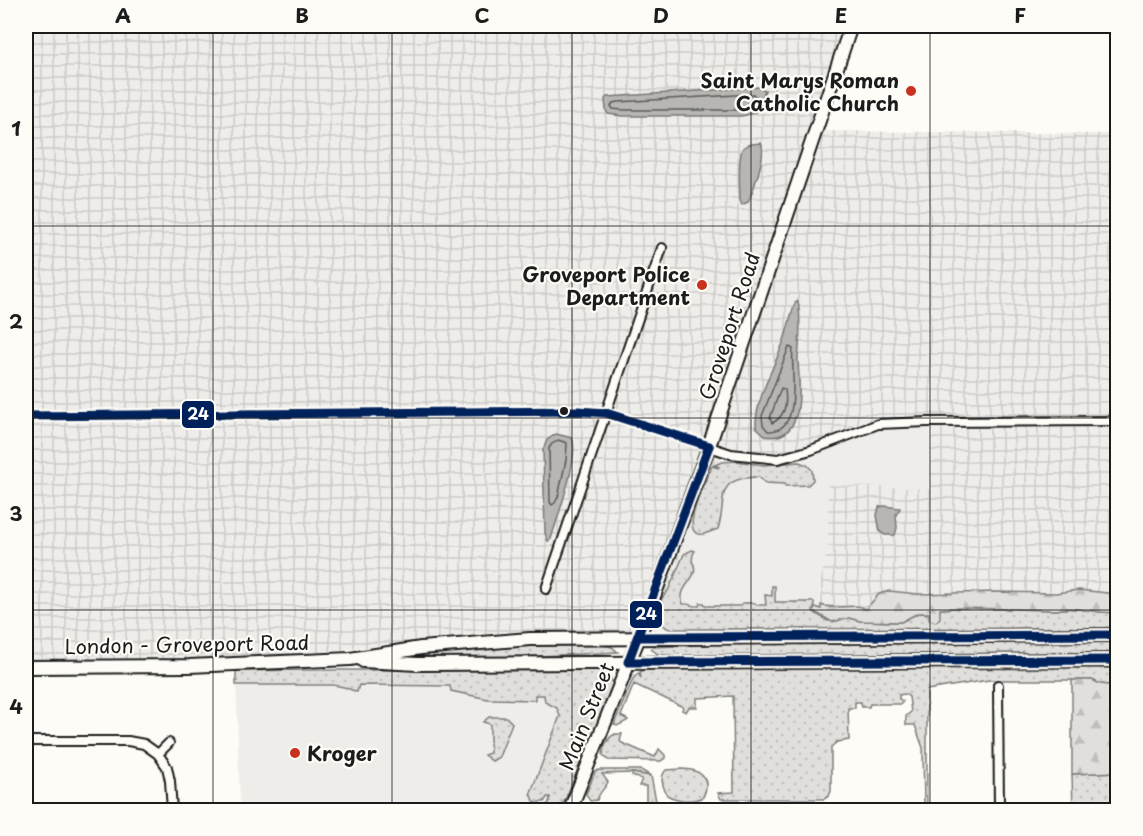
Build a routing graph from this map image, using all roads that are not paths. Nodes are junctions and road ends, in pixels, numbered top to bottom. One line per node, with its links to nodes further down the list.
1 (851, 26): 6 (main road, Groveport Road)
2 (662, 248): 3 (street)
3 (606, 413): 4 (street); 6 (street); 7 (street)
4 (26, 416)
5 (1118, 422): 6 (street)
6 (709, 446): 9 (main road, Groveport Road)
7 (546, 589)
8 (1118, 635): 9 (main road)
9 (639, 637): 10 (main road); 12 (main road, Main Street)
10 (350, 659): 12 (main road); 13 (main road, London - Groveport Road)
11 (1118, 660): 12 (main road)
12 (628, 662): 19 (main road, Main Street)
13 (26, 666)
14 (998, 685): 20 (street)
15 (26, 741): 17 (street)
16 (169, 743): 17 (street)
17 (158, 754): 18 (street)
18 (171, 810)
19 (570, 810)
20 (999, 810)

